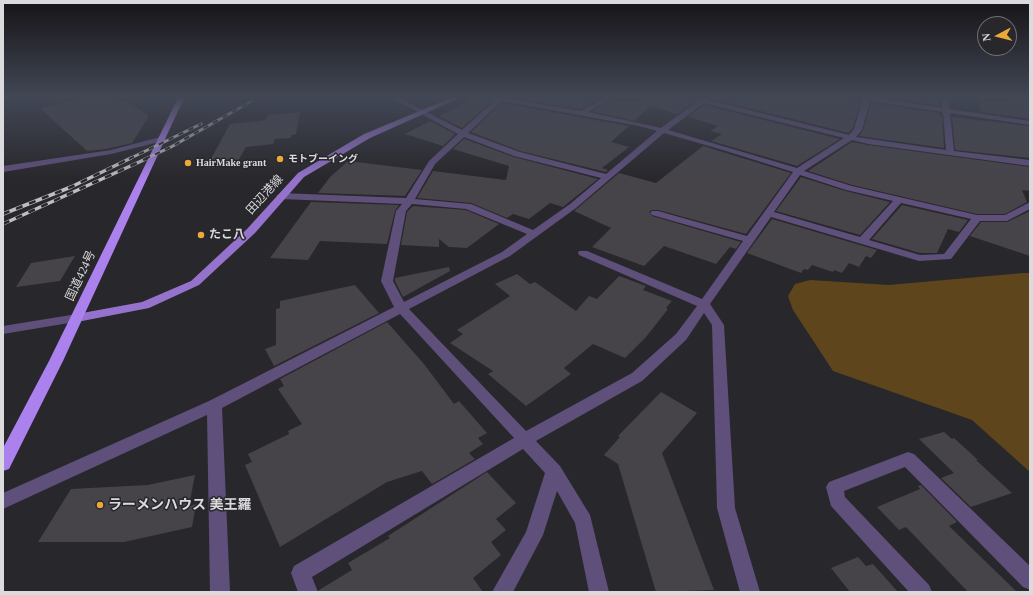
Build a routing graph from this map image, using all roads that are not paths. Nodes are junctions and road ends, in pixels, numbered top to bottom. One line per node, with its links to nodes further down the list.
1 (167, 126): 13 (highway, 国道424号)
2 (391, 126): 19 (main road, 田辺港線)
3 (449, 126): 11 (street)
4 (472, 126): 11 (street)
5 (643, 126): 10 (street)
6 (668, 126): 10 (street)
7 (798, 126): 12 (street)
8 (859, 126): 12 (street)
9 (949, 126): 14 (street)
10 (663, 130): 17 (street); 18 (street)
11 (464, 134): 18 (street); 20 (street)
12 (850, 138): 14 (street); 17 (street)
13 (160, 139): 16 (street); 32 (highway, 国道424号)
14 (950, 153): 15 (street)
15 (1030, 163)
16 (3, 169)
17 (798, 171): 21 (street); 24 (street)
18 (608, 177): 26 (street)
19 (281, 196): 20 (street); 32 (main road, 田辺港線)
20 (409, 201): 26 (street); 31 (street)
21 (898, 201): 25 (street); 28 (street)
22 (1030, 205): 25 (street)
23 (655, 213): 27 (street)
24 (769, 213): 27 (street); 28 (street)
25 (977, 218): 28 (street)
26 (535, 234): 31 (street)
27 (750, 240): 30 (street)
28 (862, 241)
29 (583, 253): 30 (street)
30 (705, 305): 35 (street); 44 (street)
31 (401, 308): 34 (street); 35 (street)
32 (77, 318): 33 (street); 36 (highway, 国道424号)
33 (3, 330)
34 (214, 405): 38 (street); 40 (street)
35 (526, 439): 37 (street); 41 (street)
36 (3, 464)
37 (554, 471): 42 (street); 43 (street)
38 (3, 501)
39 (1030, 580): 45 (street)
40 (220, 592)
41 (308, 592)
42 (502, 592)
43 (599, 592)
44 (750, 592)
45 (922, 592)

